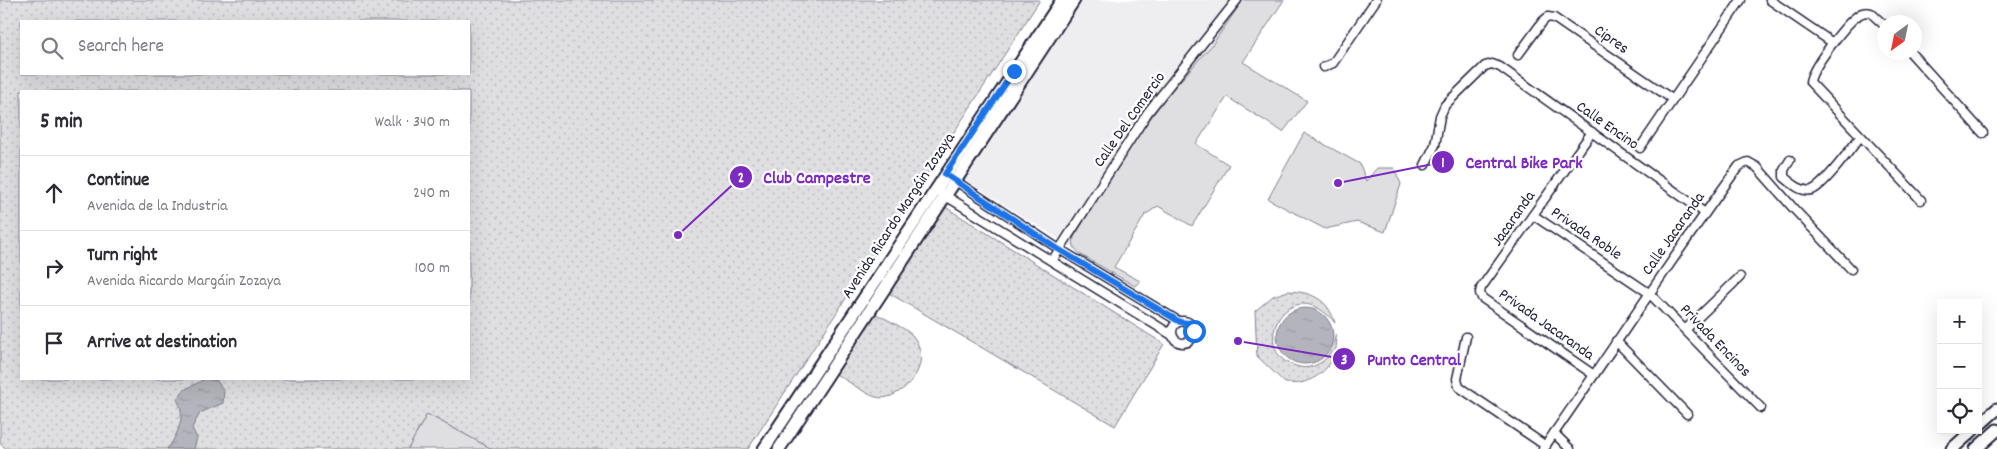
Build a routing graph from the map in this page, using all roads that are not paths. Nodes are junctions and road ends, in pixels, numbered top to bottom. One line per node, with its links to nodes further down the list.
1 (1062, 0): 19 (street, Avenida Ricardo Margáin Zozaya)
2 (1074, 0): 20 (street, Avenida Ricardo Margáin Zozaya)
3 (1237, 0): 25 (street, Calle Del Comercio)
4 (1376, 0): 11 (street)
5 (1741, 0): 12 (street)
6 (1770, 0): 8 (street)
7 (1877, 19): 8 (street)
8 (1833, 43): 15 (street)
9 (1518, 55): 12 (street, Cipres)
10 (1917, 60): 14 (street)
11 (1324, 67)
12 (1672, 99): 16 (street)
13 (1592, 132): 18 (street, Calle Encino); 23 (street, Calle Encino); 24 (street, Jacaranda)
14 (1983, 133)
15 (1860, 136): 17 (street); 22 (street)
16 (1640, 148)
17 (1790, 160)
18 (1425, 165)
19 (945, 174): 20 (street); 21 (street, Avenida Ricardo Margáin Zozaya)
20 (956, 181): 21 (street, Avenida Ricardo Margáin Zozaya); 25 (street)
21 (940, 192): 26 (street); 45 (street, Avenida Ricardo Margáin Zozaya); 46 (street, Avenida Ricardo Margáin Zozaya)
22 (1921, 200)
23 (1705, 213): 27 (street, Calle Jacaranda); 29 (street, Calle Jacaranda)
24 (1533, 214): 29 (street, Privada Roble); 30 (street, Jacaranda)
25 (1058, 249): 26 (street, Calle Del Comercio); 31 (street)
26 (1052, 261): 33 (street)
27 (1850, 269)
28 (1740, 277): 32 (street)
29 (1649, 292): 32 (street, Privada Encinos); 35 (street, Calle Jacaranda)
30 (1482, 298): 36 (street, Privada Jacaranda)
31 (1180, 322): 33 (street); 33 (street)
32 (1686, 328): 37 (street, Privada Encinos)
33 (1172, 335)
34 (1466, 337): 44 (street)
35 (1616, 341): 36 (street, Calle Jacaranda); 39 (street)
36 (1594, 376): 42 (street, Calle Jacaranda)
37 (1761, 408)
38 (1997, 409): 40 (street)
39 (1688, 414)
40 (1982, 422)
41 (1997, 430): 49 (street)
42 (1554, 433): 44 (street, Calle Jacaranda); 47 (street)
43 (1969, 434): 48 (street)
44 (1544, 447)
45 (764, 449)
46 (779, 449)
47 (1570, 449)
48 (1952, 449)
49 (1976, 449)

